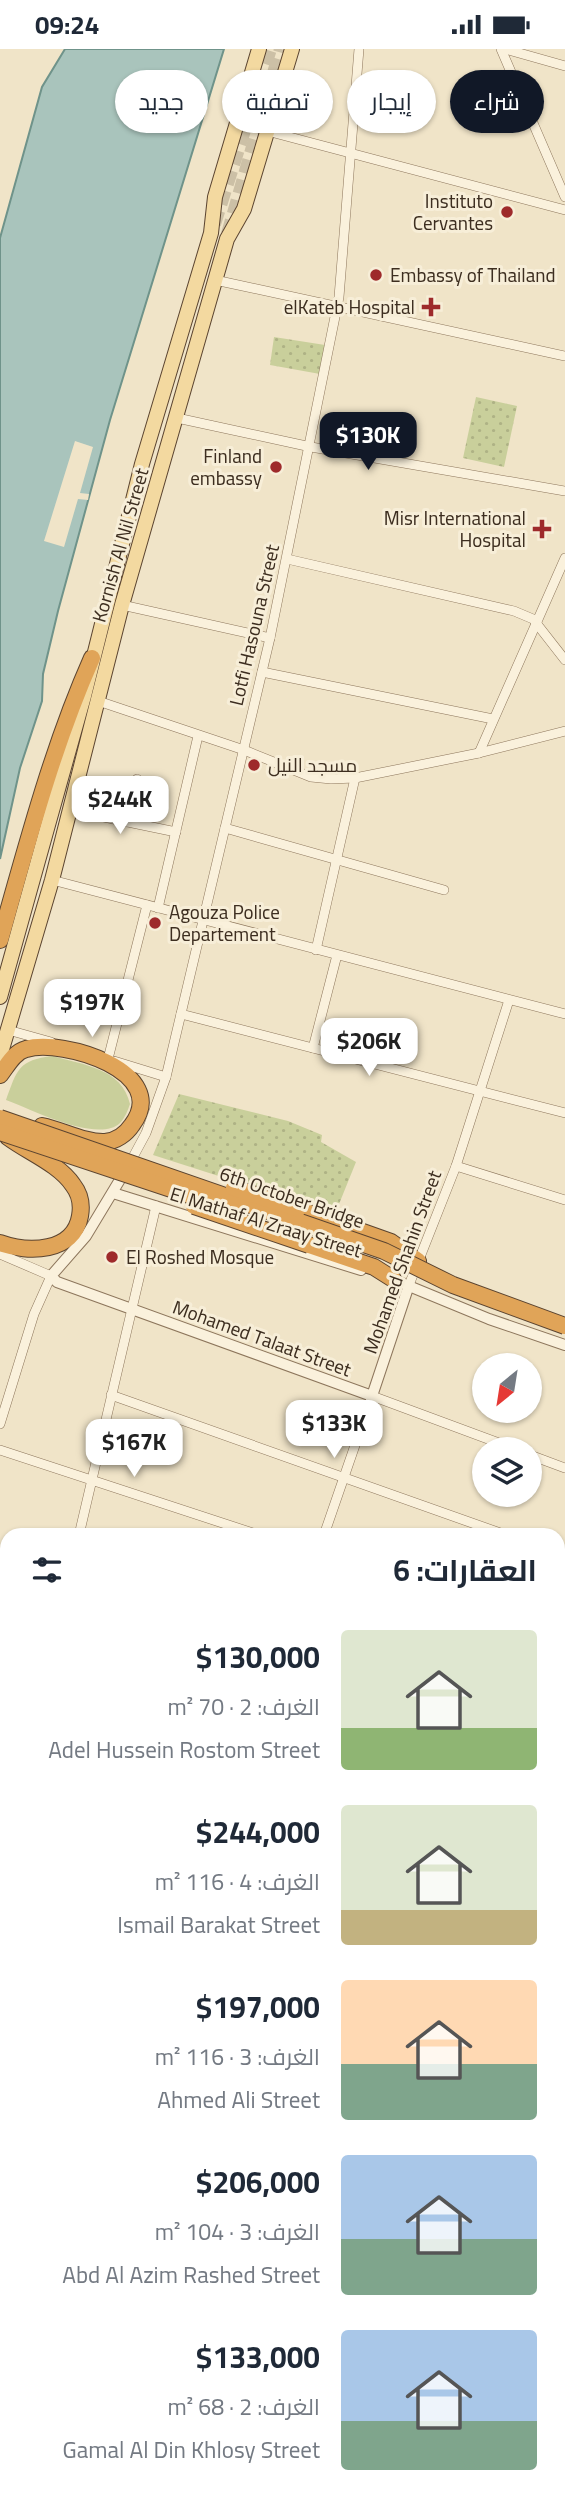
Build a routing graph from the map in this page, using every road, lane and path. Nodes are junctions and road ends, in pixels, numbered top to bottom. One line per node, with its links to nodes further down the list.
1 (259, 49): 23 (main road, Kornish Al Nil Street)
2 (292, 49): 6 (main road, Kornish Al Nil Street)
3 (359, 49): 9 (street, Lotfi Hasouna Street)
4 (503, 49): 5 (street); 10 (street)
5 (565, 66)
6 (286, 70)
7 (266, 133): 12 (main road, Kornish Al Nil Street)
8 (275, 133): 9 (street)
9 (350, 153): 11 (street); 13 (street, Lotfi Hasouna Street)
10 (565, 197)
11 (565, 209)
12 (215, 280): 13 (street); 15 (main road, Kornish Al Nil Street)
13 (338, 306): 14 (street); 16 (street, Lotfi Hasouna Street)
14 (565, 356)
15 (177, 418): 16 (street); 20 (main road, Kornish Al Nil Street)
16 (311, 447): 17 (street); 19 (street, Lotfi Hasouna Street)
17 (565, 491)
18 (565, 558): 21 (street)
19 (287, 559): 21 (street); 22 (street, Lotfi Hasouna Street)
20 (122, 605): 22 (street); 26 (main road, Kornish Al Nil Street)
21 (536, 622): 24 (street); 27 (street)
22 (270, 638): 25 (street, Lotfi Hasouna Street)
23 (92, 658): 44 (highway); 47 (main road, Kornish Al Nil Street)
24 (565, 660)
25 (262, 672): 27 (street); 30 (street, Lotfi Hasouna Street)
26 (98, 701): 29 (street); 34 (main road, Kornish Al Nil Street)
27 (494, 719): 31 (street)
28 (565, 731): 31 (street)
29 (198, 736): 30 (street); 37 (street)
30 (244, 750): 32 (street); 36 (street, Lotfi Hasouna Street)
31 (479, 753): 32 (street)
32 (355, 778): 38 (street)
33 (137, 779): 35 (street)
34 (70, 810): 35 (street); 39 (main road, Kornish Al Nil Street)
35 (127, 822): 37 (street)
36 (225, 828): 38 (street); 43 (street, Lotfi Hasouna Street)
37 (176, 832): 42 (street)
38 (338, 860): 40 (street); 45 (street)
39 (52, 880): 41 (street); 51 (main road, Kornish Al Nil Street)
40 (444, 890)
41 (147, 905): 42 (street); 54 (street)
42 (158, 908): 43 (street)
43 (204, 920): 45 (street); 49 (street, Lotfi Hasouna Street)
44 (0, 940)
45 (316, 950): 46 (street)
46 (337, 955): 48 (street); 52 (street)
47 (0, 997)
48 (509, 1000): 50 (street); 57 (street, Mohamed Shahin Street)
49 (181, 1014): 52 (street); 56 (street, Lotfi Hasouna Street)
50 (565, 1014)
51 (8, 1030): 53 (main road, Kornish Al Nil Street); 54 (street)
52 (313, 1048): 57 (street)
53 (0, 1056)
54 (113, 1063): 55 (highway); 56 (street); 59 (highway, bridge)
55 (0, 1075)
56 (166, 1077): 62 (street, Lotfi Hasouna Street)
57 (479, 1091): 58 (street); 63 (street, Mohamed Shahin Street)
58 (565, 1114)
59 (3, 1126): 60 (highway, 6th October Bridge, bridge); 61 (highway, 6th October Bridge, bridge); 67 (highway, bridge)
60 (58, 1139): 69 (highway, bridge); 74 (highway, 6th October Bridge, bridge)
61 (33, 1143): 71 (highway, bridge); 75 (highway, 6th October Bridge, bridge)
62 (132, 1159): 64 (street, Lotfi Hasouna Street); 69 (street, El Mathaf Al Zraay Street)
63 (456, 1166): 65 (street); 69 (street, Mohamed Shahin Street)
64 (113, 1193): 66 (street, El Mathaf Al Zraay Street); 70 (street, Lotfi Hasouna Street)
65 (565, 1200)
66 (156, 1206): 71 (street, El Mathaf Al Zraay Street); 72 (street)
67 (0, 1243)
68 (0, 1254): 70 (street, Mohamed Talaat Street)
69 (418, 1261): 71 (street, Mohamed Shahin Street); 73 (street, El Mathaf Al Zraay Street)
70 (51, 1276): 72 (street, Mohamed Talaat Street); 79 (street)
71 (401, 1282): 76 (street, El Mathaf Al Zraay Street); 78 (street, Mohamed Shahin Street)
72 (132, 1311): 77 (street); 78 (street, Mohamed Talaat Street)
73 (565, 1318)
74 (565, 1326)
75 (565, 1336)
76 (565, 1345)
77 (111, 1395): 84 (street); 85 (street)
78 (372, 1396): 80 (street, Mohamed Talaat Street); 84 (street, Mohamed Shahin Street)
79 (0, 1424)
80 (483, 1437)
81 (0, 1450): 85 (street)
82 (542, 1459): 83 (street)
83 (565, 1468)
84 (344, 1477): 88 (street, Mohamed Shahin Street); 89 (street)
85 (91, 1481): 86 (street); 87 (street)
86 (81, 1528)
87 (238, 1528)
88 (326, 1528)
89 (486, 1528)

